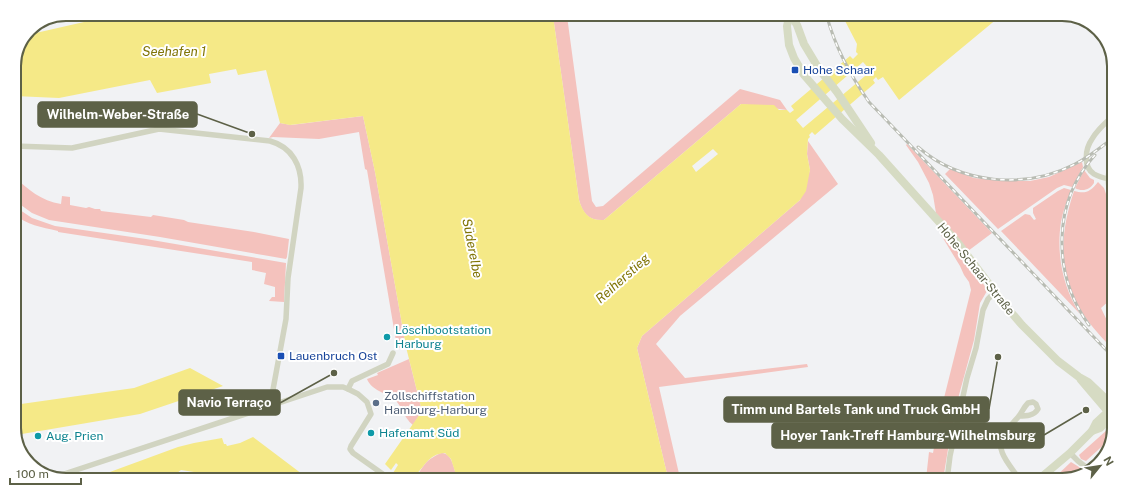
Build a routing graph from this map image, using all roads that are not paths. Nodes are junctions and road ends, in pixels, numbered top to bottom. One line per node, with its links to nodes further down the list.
1 (789, 21): 5 (main road, Hohe-Schaar-Straße)
2 (794, 21): 5 (main road, Hohe-Schaar-Straße)
3 (1107, 122): 6 (street)
4 (21, 146): 12 (street)
5 (879, 156): 7 (main road, Hohe-Schaar-Straße)
6 (1107, 178)
7 (995, 292): 9 (main road, Hohe-Schaar-Straße); 20 (street)
8 (393, 353): 10 (street)
9 (1079, 377): 11 (main road, Hohe-Schaar-Straße); 13 (main road, Hohe-Schaar-Straße)
10 (348, 388): 12 (street); 19 (street)
11 (1107, 400)
12 (268, 405): 18 (street)
13 (1107, 411)
14 (1019, 416): 21 (street)
15 (1107, 418): 16 (main road)
16 (1070, 453): 17 (street); 22 (main road)
17 (1080, 462)
18 (67, 473)
19 (382, 473)
20 (947, 473)
21 (1015, 473)
22 (1046, 473)

